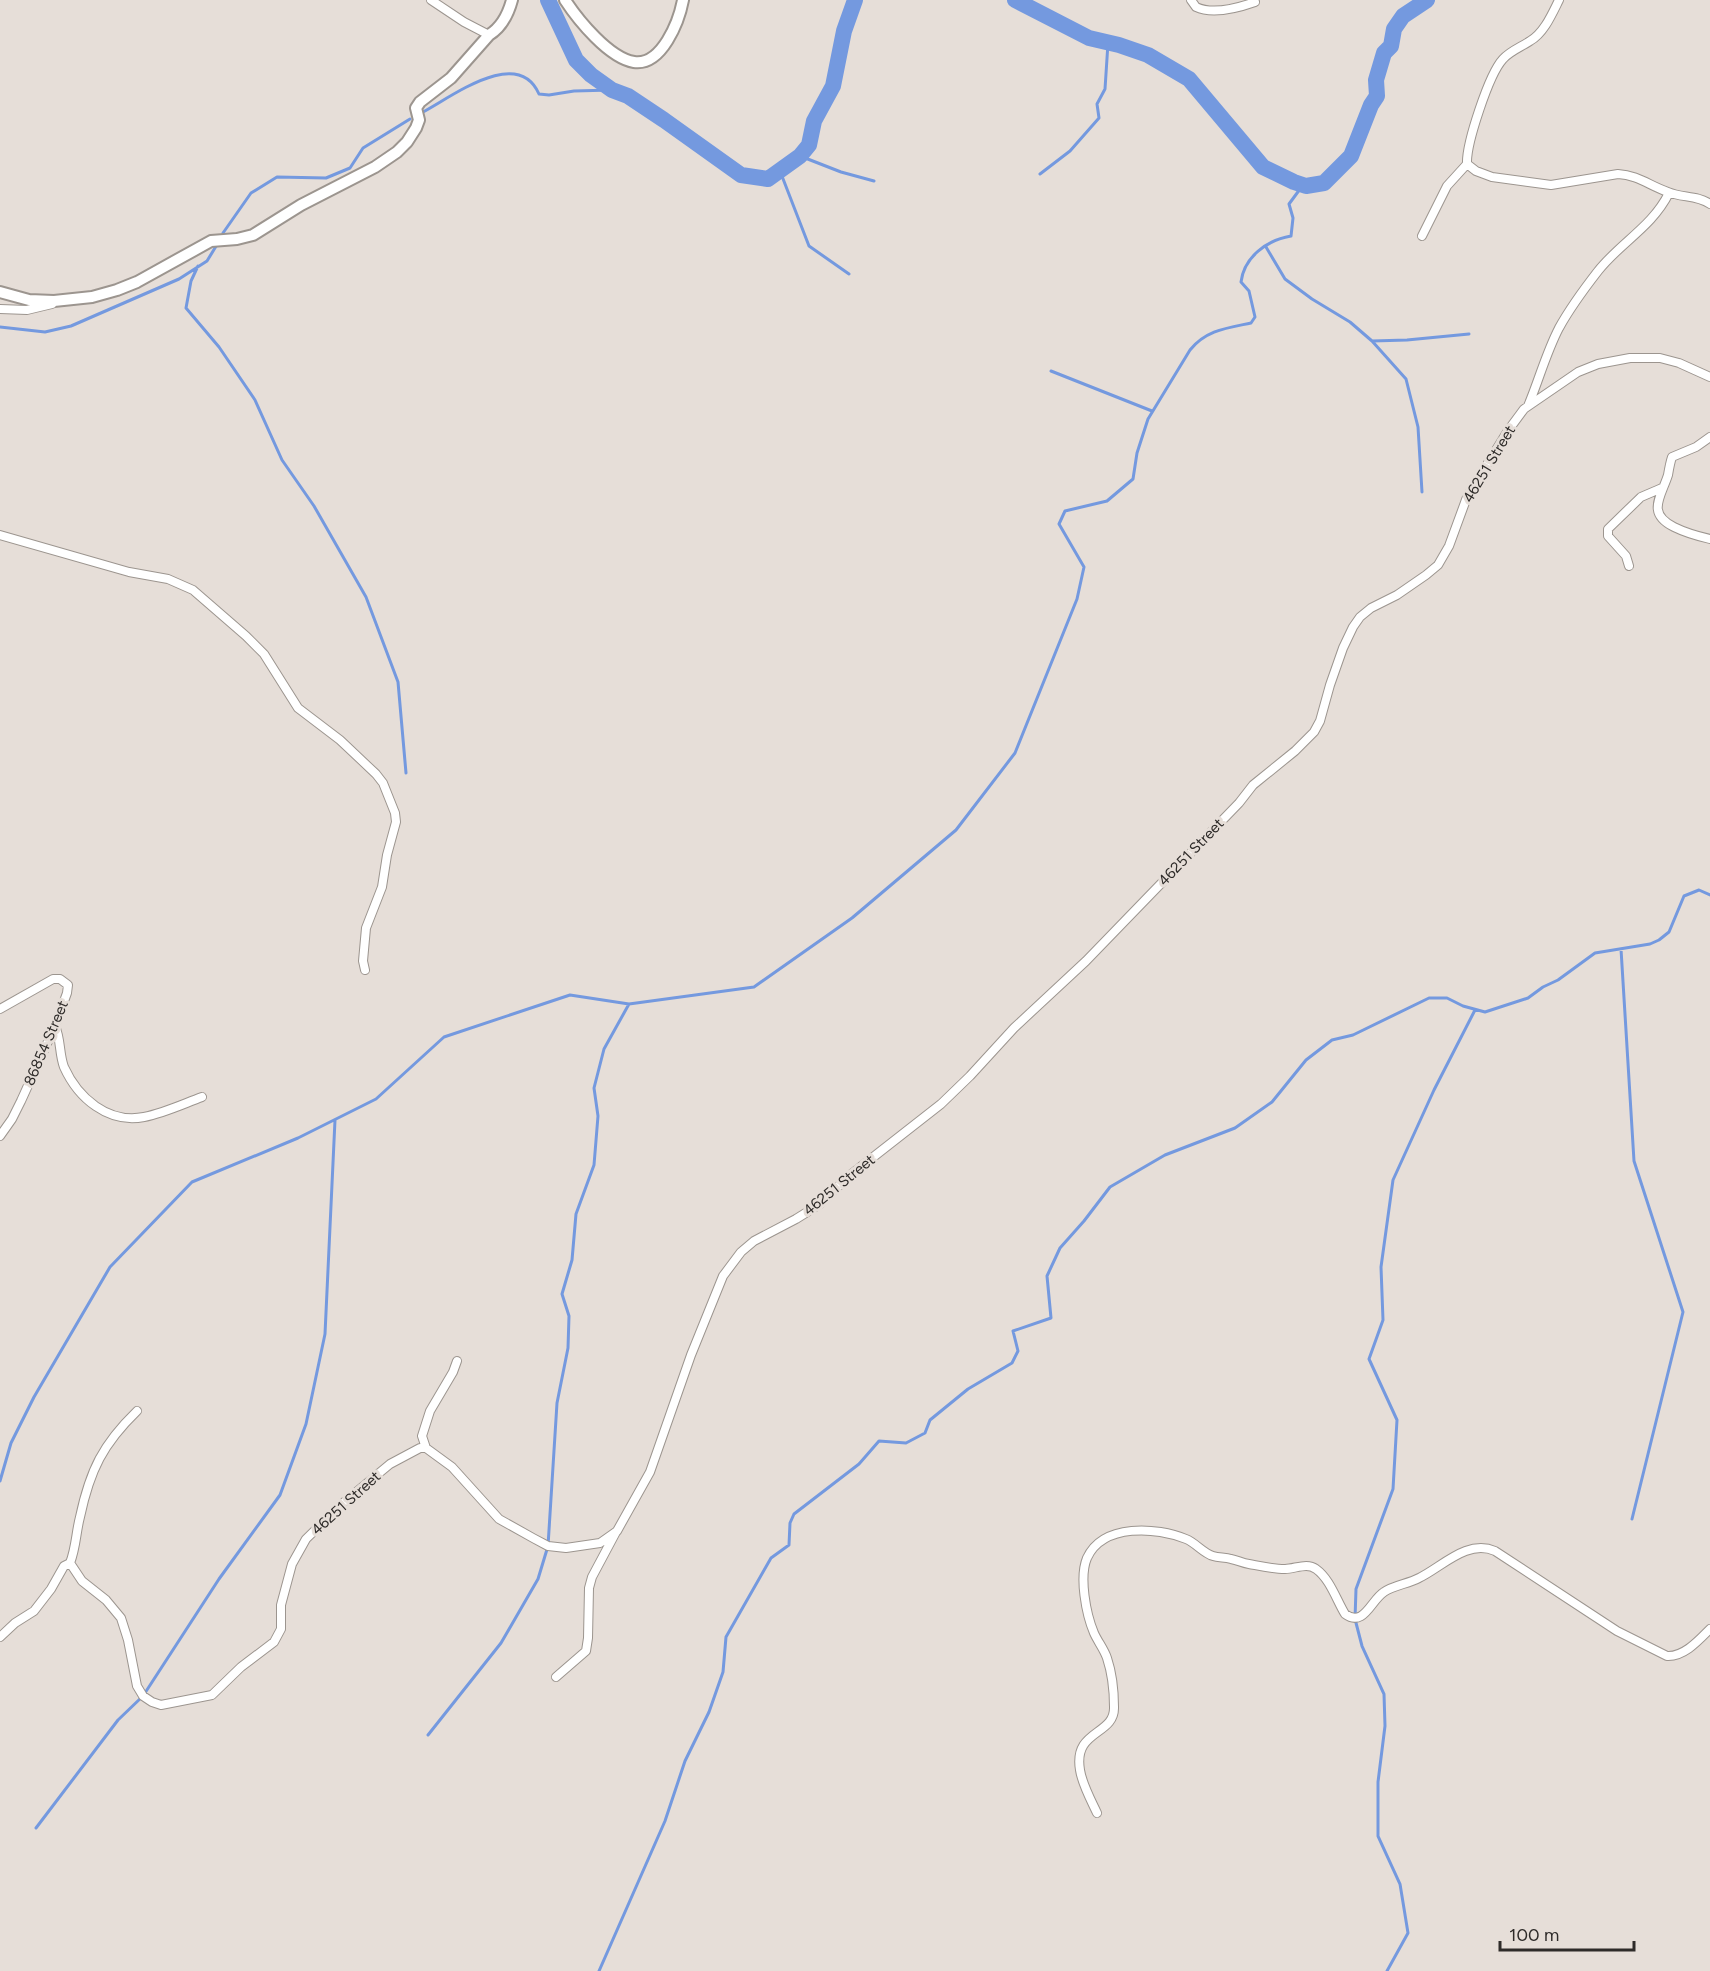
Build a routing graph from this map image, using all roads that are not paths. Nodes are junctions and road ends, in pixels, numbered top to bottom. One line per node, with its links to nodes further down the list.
1 (431, 0): 8 (street)
2 (512, 0): 8 (street)
3 (565, 0): 4 (street)
4 (683, 0)
5 (1191, 0): 7 (street)
6 (1559, 0): 9 (street)
7 (1255, 2)
8 (489, 35): 14 (street)
9 (1467, 164): 10 (street); 12 (street)
10 (1669, 193): 11 (street); 17 (street)
11 (1710, 204)
12 (1422, 236)
13 (0, 292): 14 (street)
14 (66, 301): 15 (street)
15 (0, 309)
16 (1710, 377): 17 (street, 46251 Street)
17 (1527, 406): 31 (street, 46251 Street)
18 (1710, 437): 19 (street)
19 (1662, 488): 21 (street); 22 (street)
20 (0, 536): 23 (street)
21 (1710, 539)
22 (1629, 566)
23 (365, 970)
24 (0, 1009): 25 (street, 86854 Street)
25 (55, 1026): 26 (street); 27 (street, 86854 Street)
26 (202, 1097)
27 (0, 1136)
28 (457, 1361): 30 (street)
29 (137, 1411): 32 (street)
30 (426, 1448): 31 (street); 32 (street, 46251 Street)
31 (617, 1531): 35 (street, 46251 Street)
32 (70, 1563): 34 (street)
33 (1710, 1629): 36 (street)
34 (0, 1637)
35 (556, 1677)
36 (1097, 1813)

